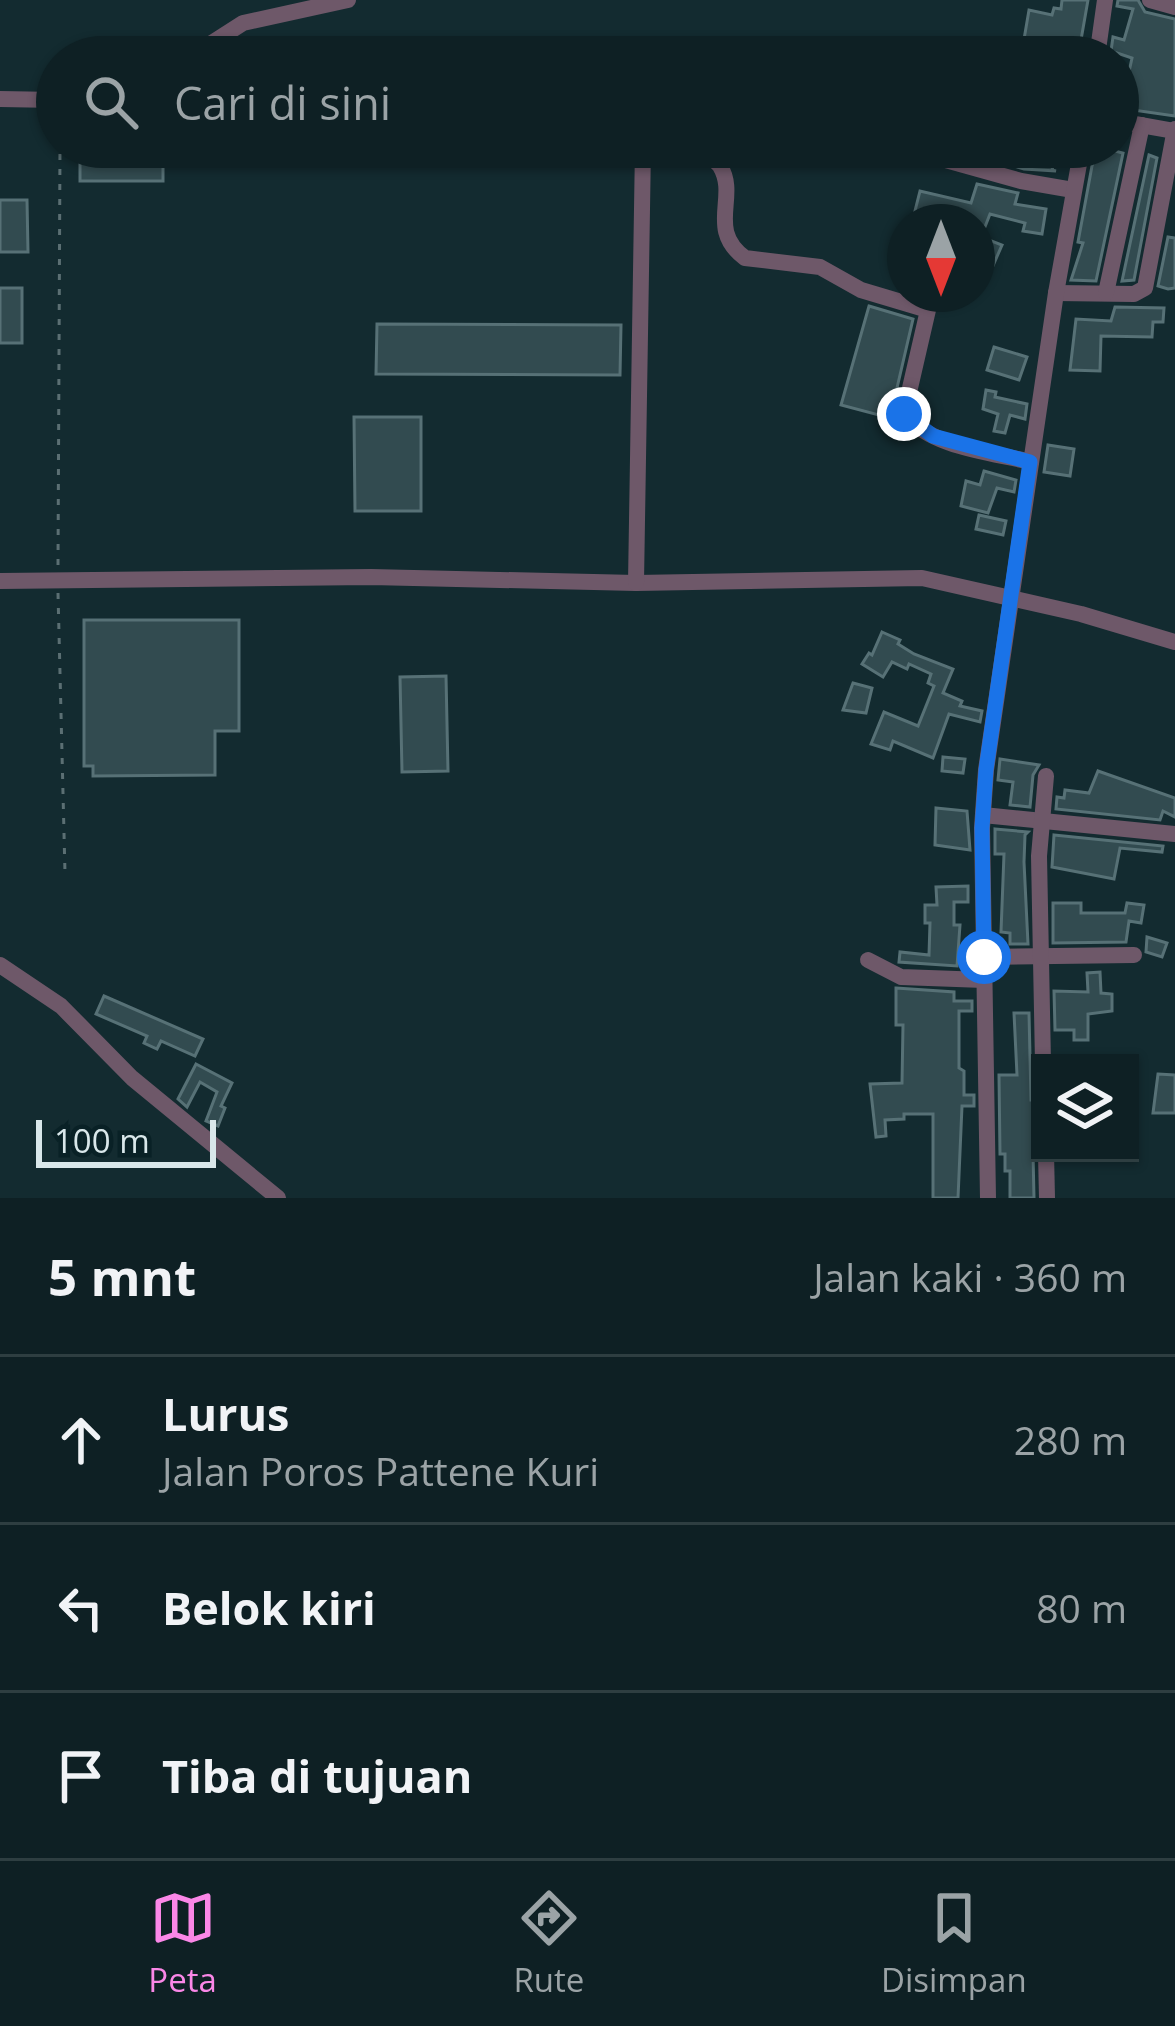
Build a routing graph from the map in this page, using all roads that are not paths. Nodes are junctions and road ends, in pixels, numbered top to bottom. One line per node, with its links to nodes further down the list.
1 (348, 0): 5 (street)
2 (1106, 0): 6 (street)
3 (1150, 0): 4 (street)
4 (1175, 7)
5 (223, 36)
6 (1100, 36)
7 (0, 100): 8 (street)
8 (36, 100)
9 (1139, 124): 10 (street)
10 (1142, 125): 11 (street); 12 (street)
11 (1175, 130): 20 (street)
12 (1139, 139)
13 (643, 168): 23 (street)
14 (720, 168): 21 (street)
15 (972, 168): 18 (street)
16 (1078, 168): 18 (street)
17 (1133, 168): 20 (street)
18 (1073, 190): 19 (street)
19 (1056, 293): 20 (street); 21 (street)
20 (1106, 293)
21 (1030, 462): 24 (street)
22 (0, 581): 23 (street)
23 (636, 583): 24 (street)
24 (1012, 597): 25 (street); 27 (street)
25 (1175, 642)
26 (1046, 776): 28 (street)
27 (982, 815): 28 (street); 31 (street)
28 (1042, 820): 29 (street); 32 (street)
29 (1175, 834)
30 (1134, 955): 32 (street)
31 (984, 957): 32 (street); 35 (street)
32 (1039, 958): 36 (street)
33 (868, 960): 35 (street)
34 (0, 965): 38 (street)
35 (984, 980): 39 (street)
36 (1043, 1054)
37 (1046, 1162): 40 (street)
38 (278, 1198)
39 (988, 1198)
40 (1047, 1198)

